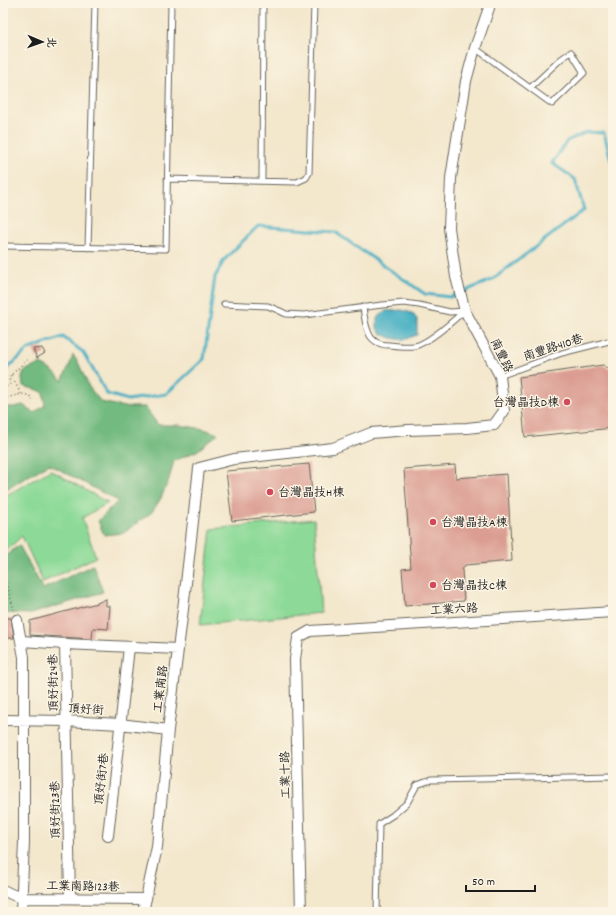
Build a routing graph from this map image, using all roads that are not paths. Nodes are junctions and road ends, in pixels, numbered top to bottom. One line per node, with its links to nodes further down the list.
1 (95, 3): 11 (lane)
2 (171, 3): 8 (lane)
3 (263, 3): 9 (lane)
4 (314, 3): 9 (lane)
5 (488, 3): 6 (street, 南豐路)
6 (475, 48): 7 (lane); 14 (street, 南豐路)
7 (530, 88): 7 (lane)
8 (167, 179): 9 (lane); 11 (lane)
9 (262, 182)
10 (3, 246): 11 (lane)
11 (88, 248)
12 (224, 304): 13 (lane)
13 (363, 307): 14 (lane); 14 (lane)
14 (465, 311): 16 (street, 南豐路)
15 (613, 340): 16 (lane, 南豐路410巷)
16 (500, 376): 17 (street, 南豐路)
17 (199, 468): 24 (street, 工業南路)
18 (613, 612): 20 (street, 工業六路)
19 (17, 620): 21 (street)
20 (298, 638): 38 (street, 工業十路)
21 (22, 641): 22 (street); 26 (street)
22 (65, 644): 23 (street); 27 (street, 頂好街24巷)
23 (129, 647): 24 (street); 28 (street, 頂好街7巷)
24 (178, 649): 29 (street, 工業南路)
25 (3, 720): 26 (street, 頂好街)
26 (24, 721): 27 (street, 頂好街); 33 (street)
27 (66, 721): 28 (street, 頂好街); 34 (street, 頂好街23巷)
28 (120, 724): 29 (street, 頂好街); 31 (street, 頂好街7巷)
29 (168, 730): 35 (street, 工業南路)
30 (613, 776): 39 (lane)
31 (108, 836)
32 (3, 890): 33 (street)
33 (21, 898): 34 (street, 工業南路123巷); 36 (street)
34 (70, 898): 35 (street, 工業南路123巷)
35 (146, 899): 37 (street, 工業南路)
36 (20, 912)
37 (143, 912)
38 (301, 912)
39 (377, 912)

